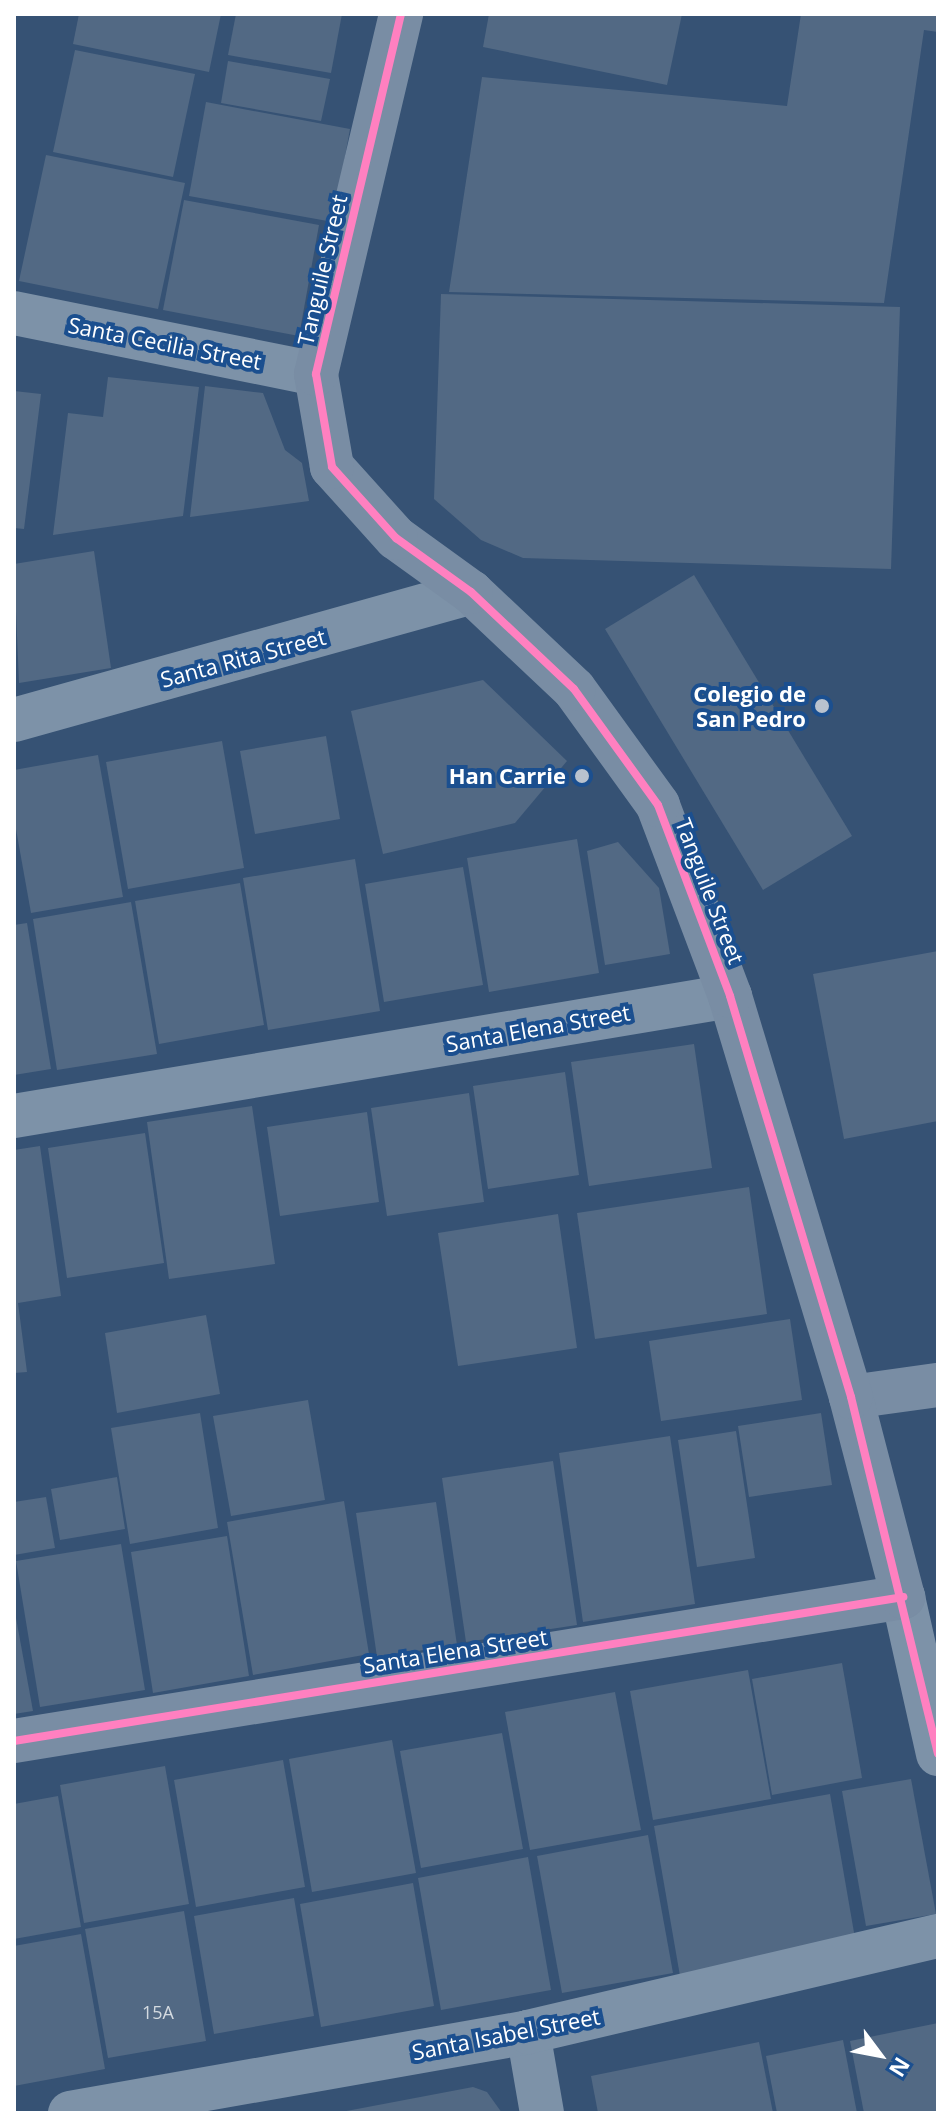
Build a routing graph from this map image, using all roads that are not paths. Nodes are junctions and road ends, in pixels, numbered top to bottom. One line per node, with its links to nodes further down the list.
1 (401, 14): 3 (street, Tanguile Street)
2 (14, 313): 3 (street, Santa Cecilia Street)
3 (316, 374): 4 (street, Tanguile Street)
4 (471, 592): 5 (street, Santa Rita Street); 6 (street, Tanguile Street)
5 (14, 720)
6 (730, 996): 7 (street, Santa Elena Street); 9 (street, Tanguile Street)
7 (14, 1116)
8 (938, 1385): 9 (street)
9 (851, 1397): 10 (street, Tanguile Street)
10 (903, 1597): 11 (street, Santa Elena Street); 12 (street, Tanguile Street)
11 (14, 1741)
12 (938, 1754)
13 (938, 1936): 14 (street, Santa Isabel Street)
14 (528, 2032): 15 (street, Santa Isabel Street); 17 (street)
15 (116, 2109): 16 (street, Santa Isabel Street)
16 (70, 2113)
17 (542, 2113)

